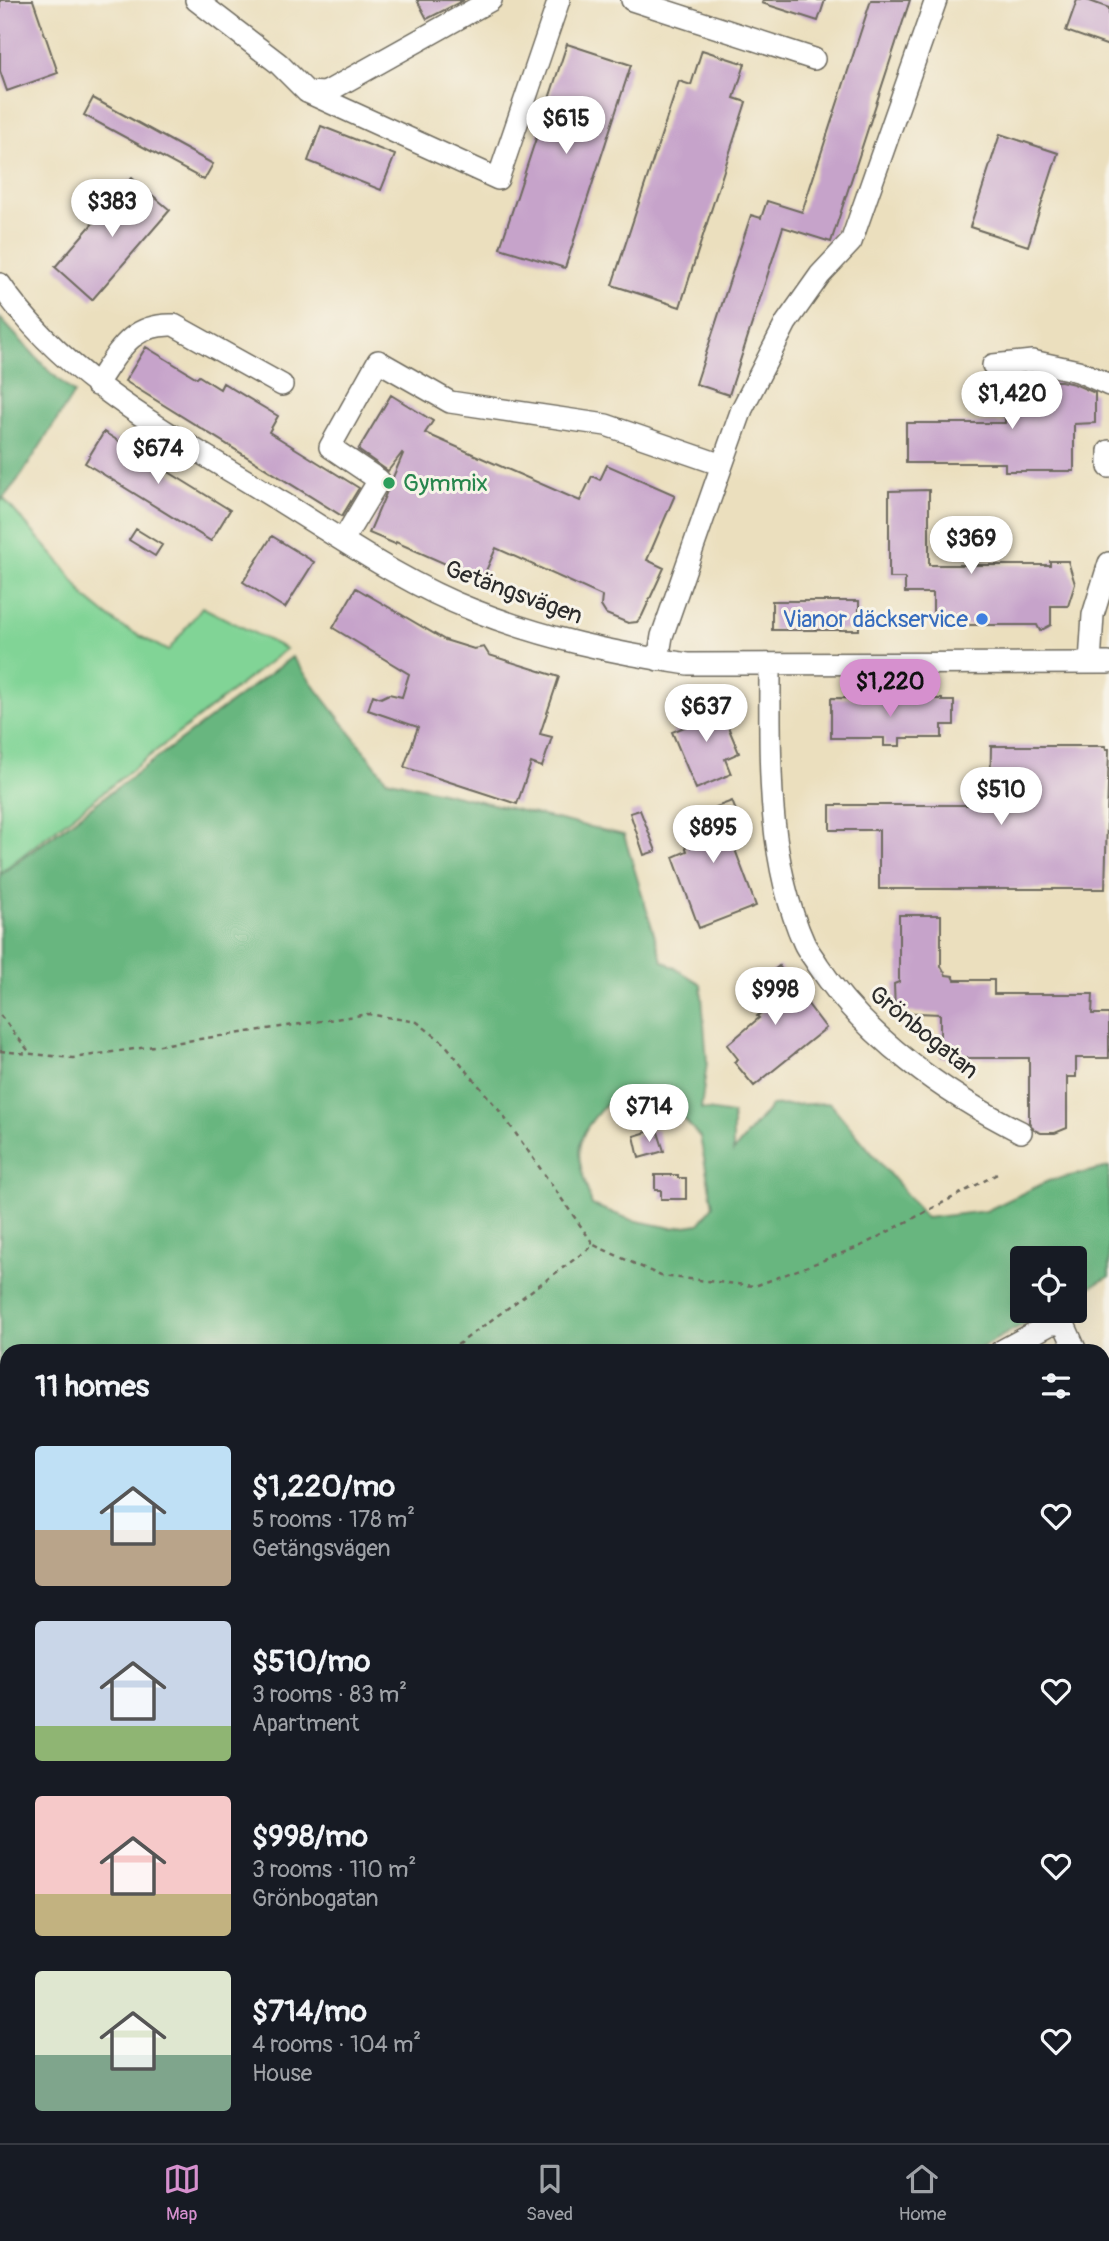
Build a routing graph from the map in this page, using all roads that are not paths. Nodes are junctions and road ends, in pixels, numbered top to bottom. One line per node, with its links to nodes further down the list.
1 (196, 0): 7 (street)
2 (491, 0): 7 (street)
3 (559, 0): 7 (street)
4 (632, 0): 6 (street)
5 (936, 0): 14 (street)
6 (814, 59)
7 (307, 92)
8 (0, 284): 10 (street, Getängsvägen)
9 (993, 365): 12 (street)
10 (96, 385): 11 (street); 16 (street, Getängsvägen)
11 (282, 385)
12 (1109, 385)
13 (1109, 451): 15 (street)
14 (722, 465): 16 (street); 18 (street)
15 (1109, 467)
16 (343, 540): 18 (street, Getängsvägen)
17 (1109, 563): 19 (street)
18 (658, 660): 20 (street, Getängsvägen)
19 (1099, 663): 20 (street, Getängsvägen)
20 (770, 665): 21 (street, Grönbogatan)
21 (1021, 1132)
22 (1014, 1344): 23 (street)
23 (1073, 1344)

